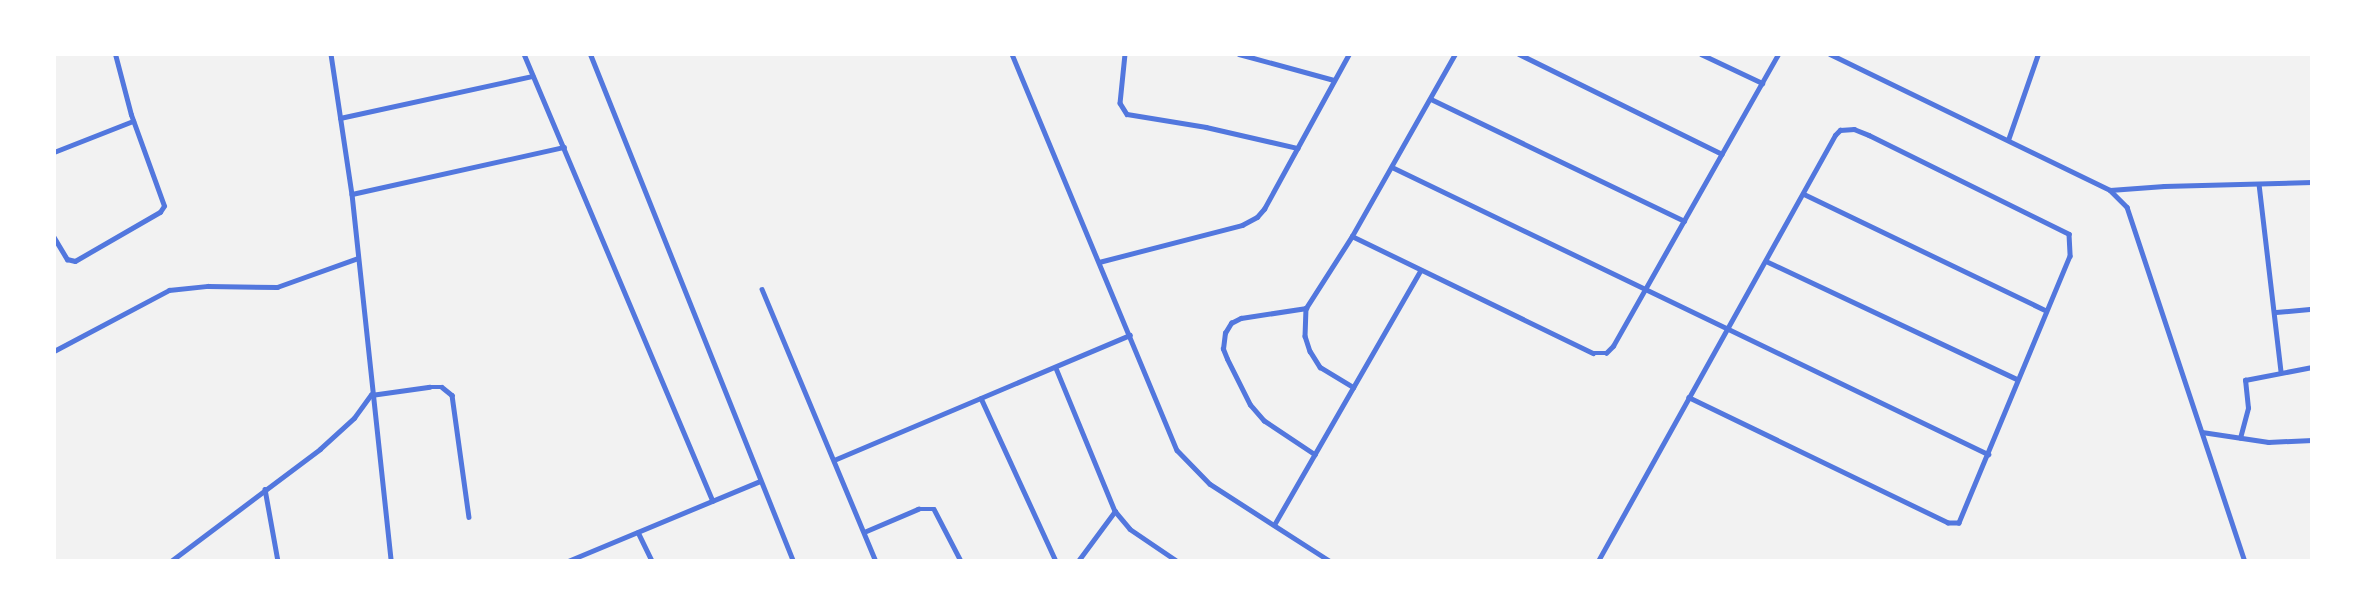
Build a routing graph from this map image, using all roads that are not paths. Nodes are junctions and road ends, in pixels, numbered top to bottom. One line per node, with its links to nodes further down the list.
1 (115, 54): 22 (street)
2 (331, 54): 21 (street)
3 (524, 54): 17 (street)
4 (590, 54): 64 (street)
5 (1012, 54): 39 (street)
6 (1125, 54): 25 (street)
7 (1239, 54): 18 (street)
8 (1349, 54): 18 (street)
9 (1455, 54): 20 (street)
10 (1519, 54): 27 (street)
11 (1701, 54): 19 (street)
12 (1778, 54): 19 (street)
13 (1830, 54): 23 (street)
14 (1961, 54): 15 (street)
15 (1976, 54)
16 (2038, 54): 23 (street)
17 (532, 76): 21 (street); 24 (street)
18 (1334, 80): 25 (street)
19 (1762, 83): 27 (street)
20 (1431, 99): 28 (street); 34 (street)
21 (340, 118): 32 (street)
22 (133, 121): 26 (street); 36 (street)
23 (2008, 140): 31 (street)
24 (564, 147): 32 (street); 66 (street)
25 (1298, 148): 39 (street)
26 (54, 152)
27 (1722, 153): 34 (street)
28 (1392, 167): 35 (street); 42 (street)
29 (2312, 182): 30 (street)
30 (2259, 184): 31 (street); 46 (street)
31 (2109, 190): 58 (street)
32 (352, 194): 37 (street)
33 (1804, 194): 38 (street); 45 (street); 45 (street)
34 (1684, 221): 42 (street)
35 (1352, 236): 40 (street); 43 (street)
36 (54, 237)
37 (358, 258): 49 (street); 55 (street)
38 (1766, 261): 47 (street); 53 (street)
39 (1099, 262): 48 (street)
40 (1420, 271): 42 (street); 54 (street)
41 (762, 289): 63 (street)
42 (1644, 289): 47 (street)
43 (1306, 308): 54 (street); 62 (street)
44 (2312, 309): 46 (street)
45 (2045, 310): 53 (street)
46 (2276, 312): 52 (street)
47 (1727, 328): 57 (street); 61 (street)
48 (1130, 335): 51 (street); 69 (street)
49 (54, 351)
50 (2312, 367): 52 (street)
51 (1056, 368): 56 (street); 67 (street)
52 (2281, 371): 59 (street)
53 (2017, 379): 61 (street)
54 (1353, 387): 62 (street)
55 (371, 395): 65 (street); 68 (street); 75 (street)
56 (981, 398): 63 (street); 81 (street)
57 (1689, 398): 61 (street); 85 (street)
58 (2202, 432): 59 (street); 86 (street)
59 (2240, 439): 60 (street)
60 (2312, 440)
61 (1988, 454)
62 (1315, 455): 69 (street)
63 (834, 460): 71 (street)
64 (760, 481): 66 (street); 78 (street)
65 (265, 489): 73 (street); 74 (street)
66 (713, 501): 70 (street)
67 (1115, 511): 72 (street); 82 (street)
68 (469, 517)
69 (1274, 525): 84 (street)
70 (639, 532): 76 (street); 77 (street)
71 (864, 532): 79 (street); 80 (street)
72 (1169, 559): 83 (street)
73 (171, 561)
74 (278, 561)
75 (391, 561)
76 (568, 561)
77 (652, 561)
78 (793, 561)
79 (876, 561)
80 (961, 561)
81 (1056, 561)
82 (1078, 561)
83 (1177, 561)
84 (1330, 561)
85 (1598, 561)
86 (2245, 561)

